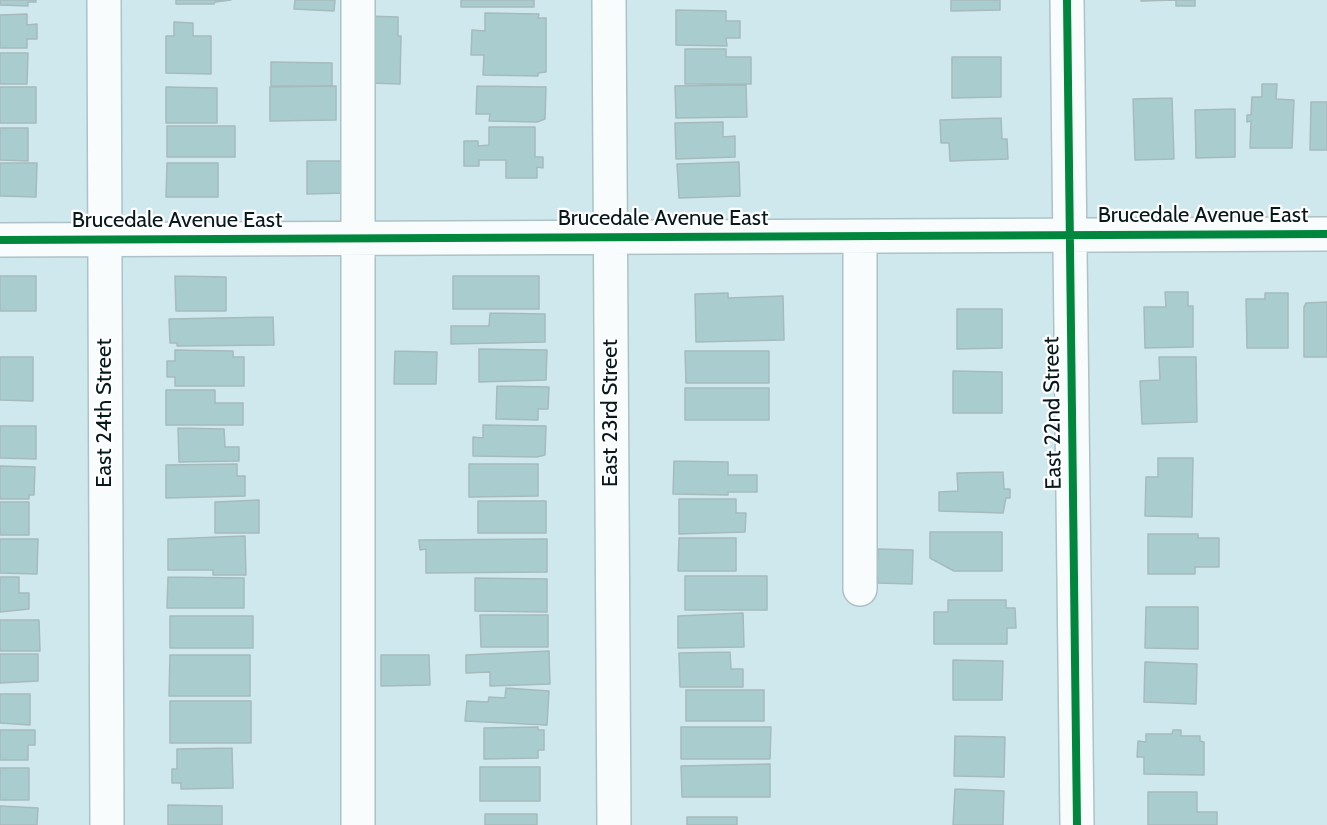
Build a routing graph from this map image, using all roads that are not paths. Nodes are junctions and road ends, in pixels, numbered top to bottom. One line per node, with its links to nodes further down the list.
1 (104, 0): 11 (street, East 24th Street)
2 (358, 0): 7 (street)
3 (609, 0): 9 (street, East 23rd Street)
4 (1067, 0): 6 (street, East 22nd Street)
5 (1327, 234): 6 (street, Brucedale Avenue East)
6 (1069, 236): 8 (street, Brucedale Avenue East); 16 (street, East 22nd Street)
7 (357, 237): 9 (street, Brucedale Avenue East); 11 (street, Brucedale Avenue East); 14 (street)
8 (860, 237): 9 (street, Brucedale Avenue East); 12 (street)
9 (610, 238): 15 (street, East 23rd Street)
10 (0, 240): 11 (street, Brucedale Avenue East)
11 (104, 240): 13 (street, East 24th Street)
12 (860, 589)
13 (106, 825)
14 (358, 825)
15 (614, 825)
16 (1077, 825)

